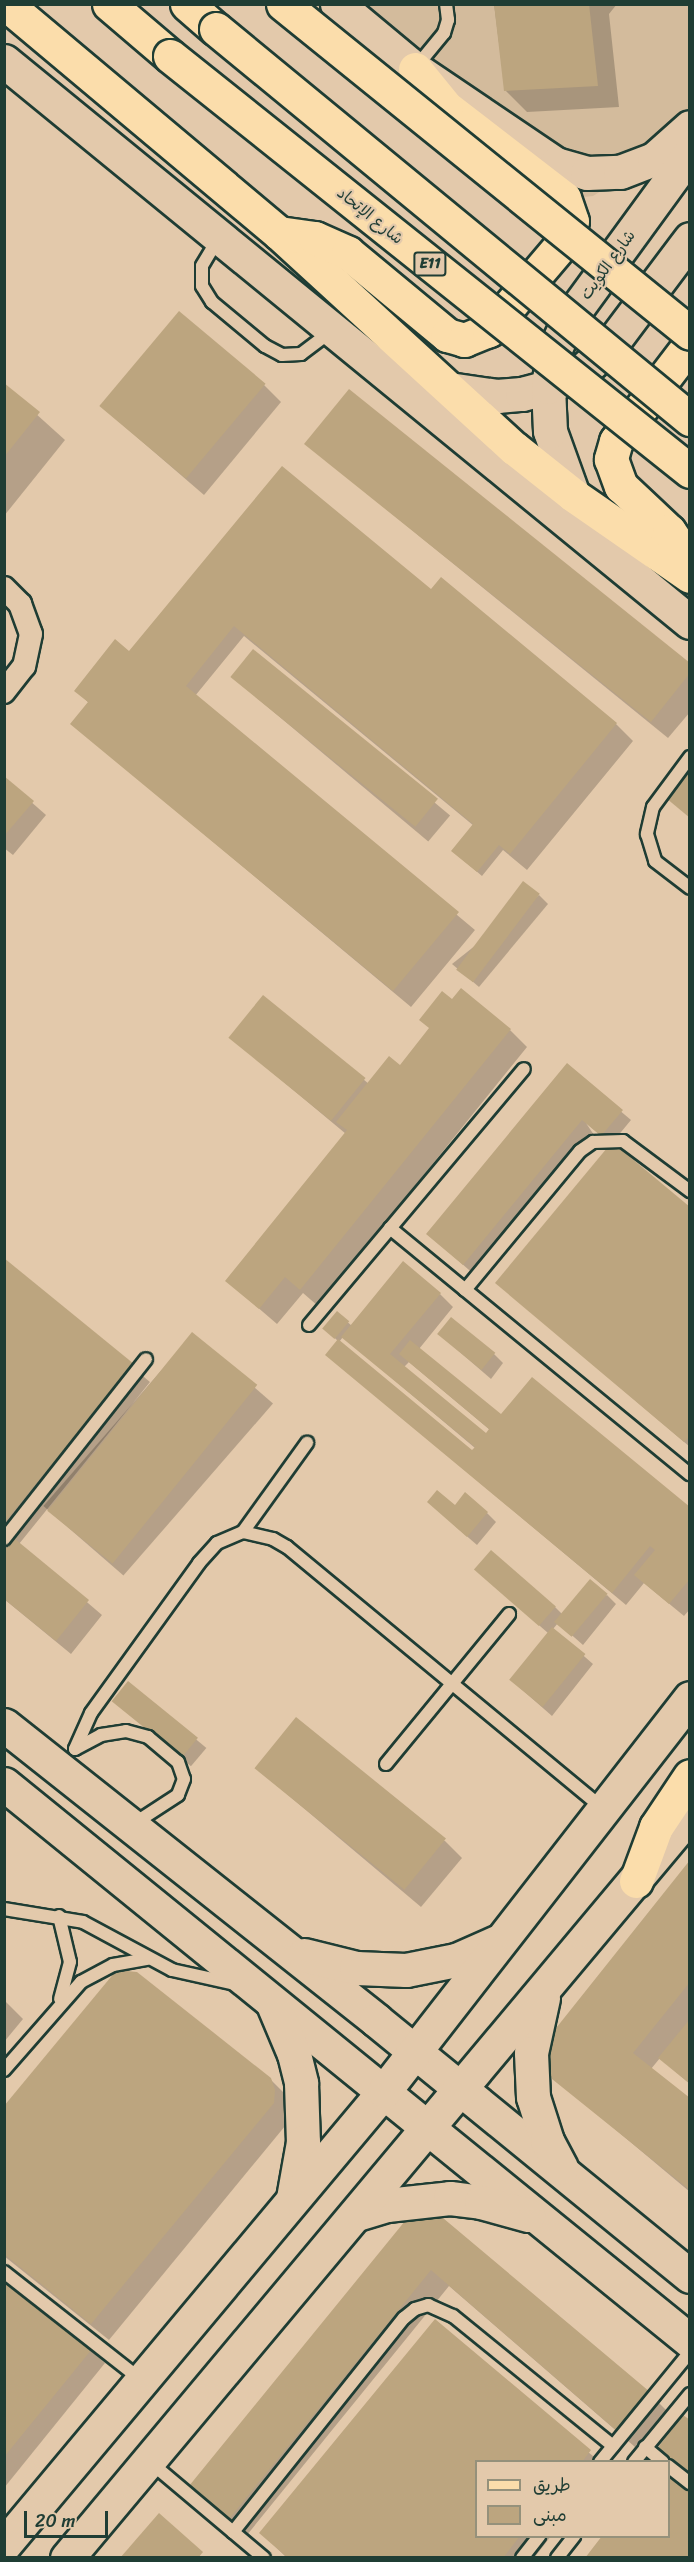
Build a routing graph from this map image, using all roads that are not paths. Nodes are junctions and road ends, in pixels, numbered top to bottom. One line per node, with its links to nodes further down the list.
1 (6, 4): 11 (main road)
2 (109, 4): 20 (main road, شارع الإتحاد / E11, bridge)
3 (187, 4): 19 (main road, bridge)
4 (283, 4): 15 (main road, bridge)
5 (337, 4): 8 (main road)
6 (446, 4): 8 (lane)
7 (6, 63): 12 (main road)
8 (415, 69): 9 (main road); 11 (main road)
9 (690, 127)
10 (690, 153): 17 (main road, شارع الكويت)
11 (279, 233): 18 (main road)
12 (219, 237): 14 (main road); 14 (lane)
13 (690, 239): 17 (main road)
14 (332, 331): 25 (main road)
15 (690, 333)
16 (690, 344): 22 (main road)
17 (548, 387): 18 (main road); 21 (main road, شارع الكويت)
18 (449, 389): 21 (main road)
19 (690, 419)
20 (690, 471)
21 (573, 495): 23 (main road)
22 (690, 562)
23 (690, 576)
24 (4, 588): 26 (street)
25 (690, 622)
26 (4, 692)
27 (690, 757): 28 (lane)
28 (690, 888)
29 (524, 1069): 31 (lane)
30 (690, 1191): 32 (lane)
31 (390, 1228): 32 (lane); 33 (lane)
32 (465, 1290): 36 (lane)
33 (309, 1325)
34 (146, 1359): 38 (lane)
35 (307, 1443): 37 (lane)
36 (690, 1474)
37 (243, 1532): 40 (lane); 43 (lane)
38 (4, 1539)
39 (509, 1614): 40 (lane)
40 (451, 1685): 44 (lane); 47 (lane)
41 (690, 1698): 47 (main road)
42 (4, 1725): 43 (main road)
43 (68, 1759): 49 (main road); 49 (lane)
44 (386, 1764)
45 (690, 1776): 50 (main road)
46 (4, 1784): 57 (main road)
47 (604, 1808): 53 (main road)
48 (690, 1814): 50 (main road)
49 (131, 1826): 54 (main road)
50 (636, 1881): 56 (main road)
51 (4, 1909): 52 (lane)
52 (59, 1916): 55 (lane); 58 (lane)
53 (502, 1940): 54 (main road); 59 (main road)
54 (283, 1946): 59 (main road)
55 (148, 1959): 57 (lane); 58 (lane)
56 (546, 1989): 62 (main road); 64 (main road)
57 (263, 1992): 61 (main road); 65 (main road)
58 (55, 2008): 60 (lane)
59 (415, 2052): 61 (main road); 62 (main road)
60 (4, 2070)
61 (384, 2091): 63 (main road); 65 (main road)
62 (462, 2091): 63 (main road); 64 (main road)
63 (430, 2128): 66 (main road); 67 (main road)
64 (571, 2181): 69 (main road)
65 (292, 2201): 72 (main road)
66 (357, 2214): 67 (main road); 79 (main road)
67 (542, 2220): 70 (main road)
68 (4, 2272): 72 (lane)
69 (690, 2276)
70 (690, 2341)
71 (690, 2352): 74 (lane)
72 (142, 2381): 85 (main road)
73 (690, 2394): 75 (lane)
74 (612, 2446): 76 (lane); 82 (lane)
75 (645, 2447): 77 (lane); 78 (lane)
76 (602, 2460)
77 (635, 2460)
78 (661, 2460)
79 (148, 2461): 82 (lane); 86 (main road)
80 (670, 2467): 81 (lane)
81 (690, 2483)
82 (233, 2532): 87 (lane)
83 (537, 2538): 88 (lane)
84 (572, 2538): 89 (lane)
85 (4, 2545)
86 (67, 2558)
87 (264, 2558)
88 (522, 2558)
89 (557, 2558)

